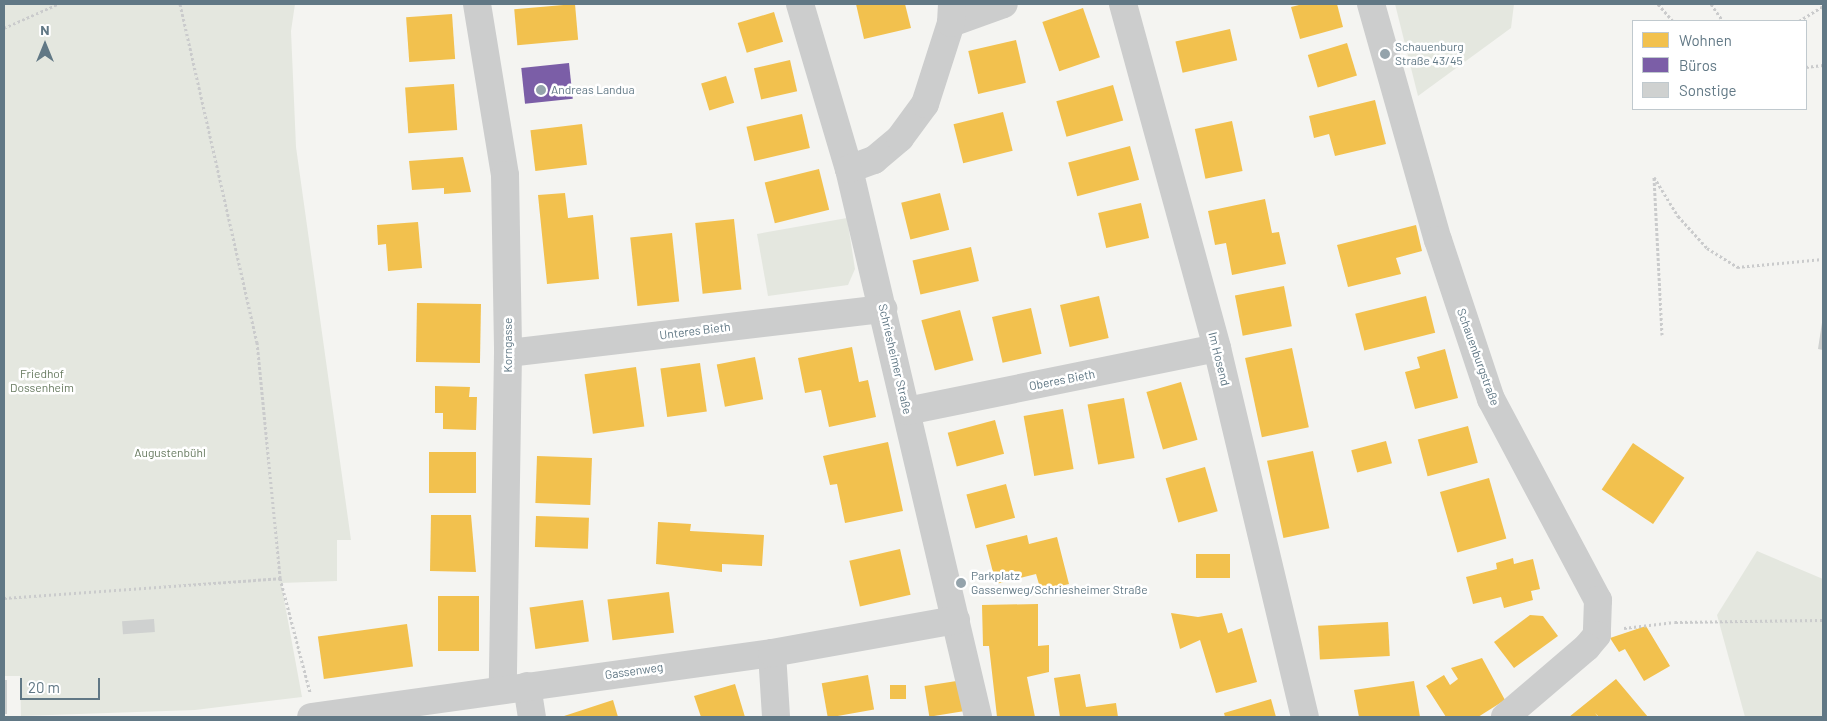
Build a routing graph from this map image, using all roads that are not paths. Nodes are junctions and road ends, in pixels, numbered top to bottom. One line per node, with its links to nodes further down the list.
1 (477, 4): 10 (street, Korngasse)
2 (800, 4): 7 (street, Schriesheimer Straße)
3 (1004, 4): 6 (street)
4 (1124, 4): 9 (street, Im Hosend)
5 (1371, 4): 20 (street, Schauenburgstraße)
6 (952, 13): 7 (street)
7 (848, 169): 8 (street, Schriesheimer Straße)
8 (883, 309): 10 (street, Unteres Bieth); 11 (street, Schriesheimer Straße)
9 (1217, 348): 11 (street, Oberes Bieth); 19 (street, Im Hosend)
10 (508, 353): 14 (street, Korngasse)
11 (907, 411): 12 (street, Schriesheimer Straße)
12 (956, 620): 13 (street, Gassenweg); 18 (street, Schriesheimer Straße)
13 (772, 653): 14 (street, Gassenweg); 17 (street)
14 (515, 687): 15 (street, Gassenweg); 16 (street, Korngasse)
15 (314, 717)
16 (532, 717)
17 (776, 717)
18 (978, 717)
19 (1305, 717)
20 (1506, 717)

